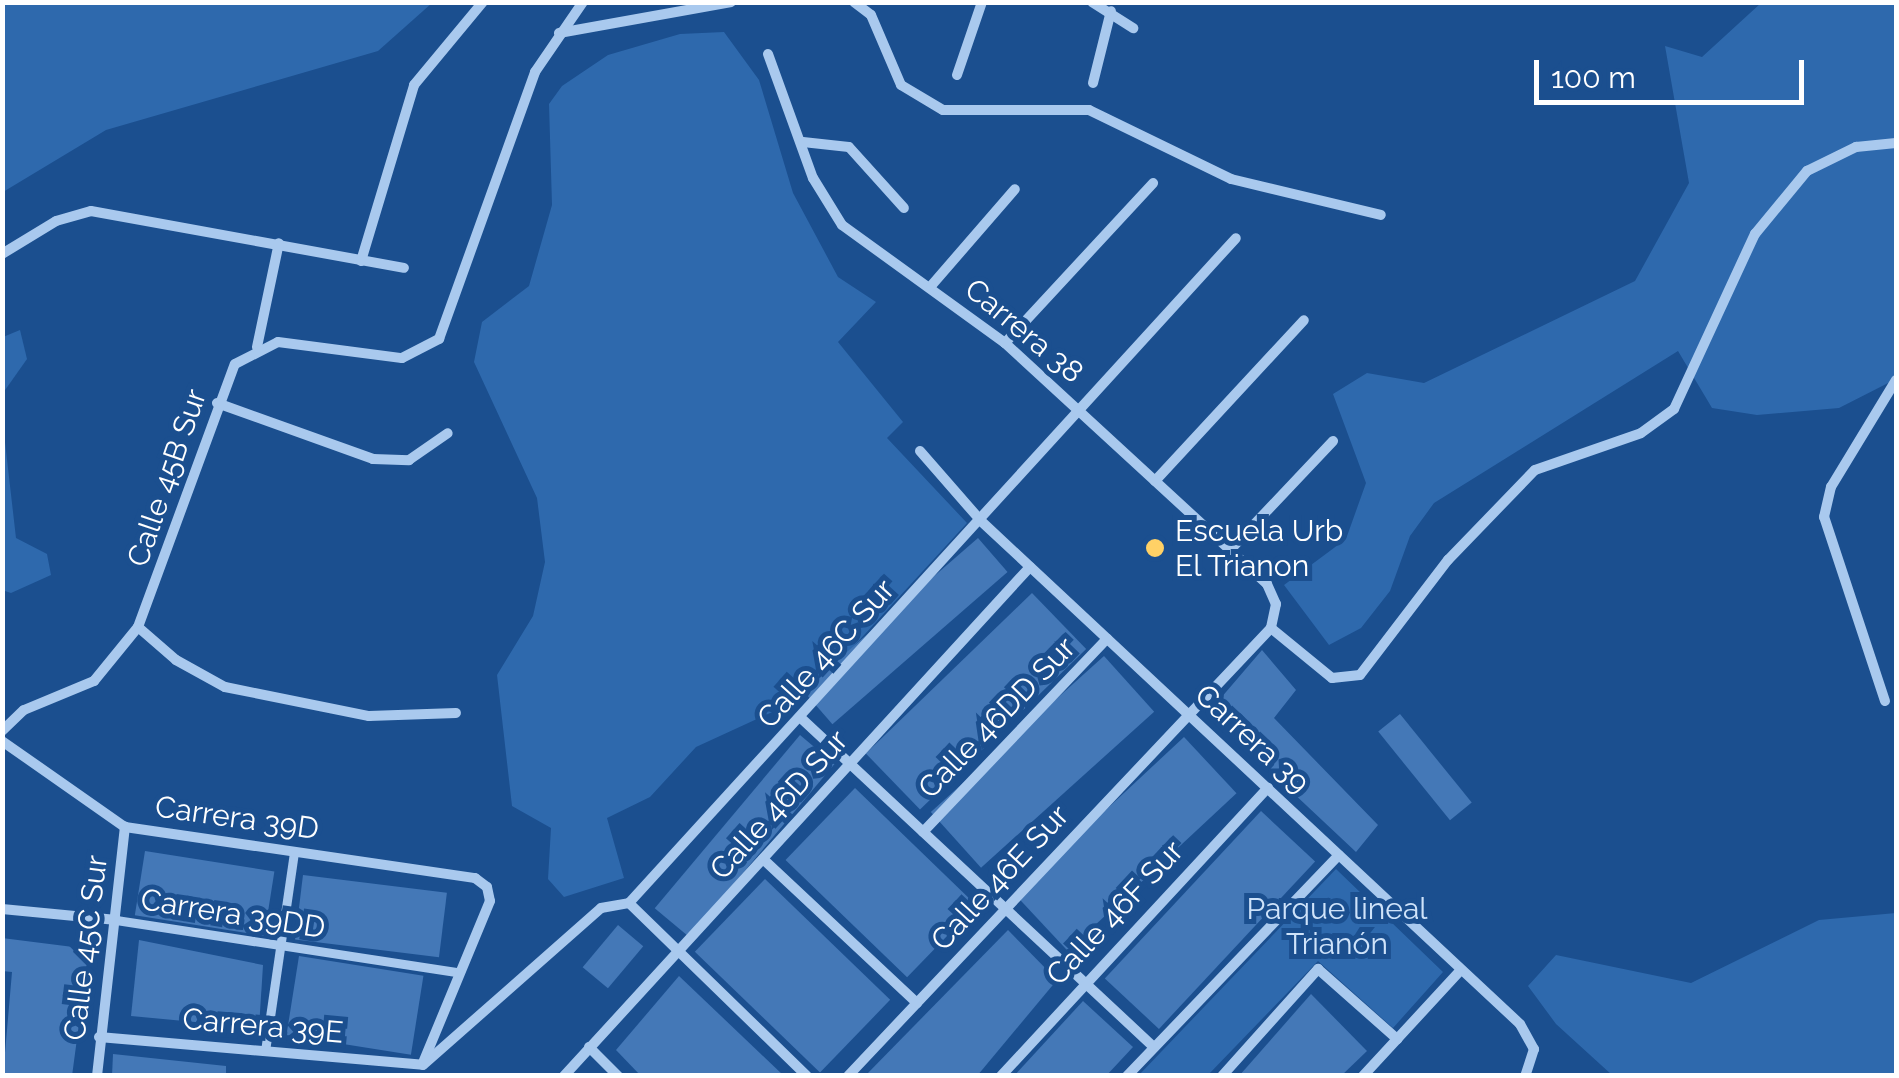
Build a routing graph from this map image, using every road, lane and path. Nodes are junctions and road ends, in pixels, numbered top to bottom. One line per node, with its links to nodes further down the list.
1 (483, 2): 22 (street)
2 (583, 2): 9 (street)
3 (730, 2): 9 (street)
4 (854, 2): 18 (street)
5 (982, 2): 11 (street)
6 (1092, 2): 7 (street)
7 (1112, 11): 8 (street); 12 (street)
8 (1133, 28)
9 (558, 34): 27 (street)
10 (768, 54): 13 (street, Carrera 38)
11 (958, 75)
12 (1093, 83)
13 (803, 142): 17 (street); 24 (street, Carrera 38)
14 (1896, 143): 39 (street)
15 (1153, 182): 26 (street)
16 (1015, 188): 24 (street)
17 (904, 208)
18 (1382, 216)
19 (1236, 238): 30 (street, Calle 46C Sur)
20 (279, 243): 21 (street); 22 (street); 27 (street)
21 (2, 254)
22 (361, 261): 23 (street)
23 (404, 268)
24 (931, 286): 26 (street, Carrera 38)
25 (1304, 320): 34 (street)
26 (1005, 343): 30 (street, Carrera 38)
27 (257, 347): 29 (street, Calle 45B Sur)
28 (1896, 380): 41 (street)
29 (217, 403): 31 (street); 38 (street, Calle 45B Sur)
30 (1080, 412): 34 (street, Carrera 38); 35 (street, Calle 46C Sur)
31 (448, 433)
32 (1333, 441): 36 (street)
33 (920, 451): 35 (street, Carrera 39)
34 (1155, 480): 36 (street, Carrera 38)
35 (981, 521): 37 (street, Carrera 39); 44 (street, Calle 46C Sur)
36 (1230, 550): 39 (street, Carrera 38)
37 (1030, 567): 40 (street, Carrera 39); 47 (street, Calle 46D Sur)
38 (138, 627): 42 (street); 45 (street, Calle 45B Sur)
39 (1270, 628): 43 (street)
40 (1107, 639): 43 (street, Carrera 39); 50 (street, Calle 46DD Sur)
41 (1885, 701)
42 (456, 713)
43 (1188, 714): 48 (street, Carrera 39); 56 (street, Calle 46E Sur)
44 (802, 718): 47 (street); 54 (street, Calle 46C Sur)
45 (2, 731)
46 (2, 741): 49 (street, Carrera 39D)
47 (850, 764): 50 (street); 53 (street, Calle 46D Sur)
48 (1268, 788): 52 (street, Carrera 39); 62 (street, Calle 46F Sur)
49 (125, 827): 51 (street, Carrera 39D); 57 (street, Calle 45C Sur)
50 (923, 832): 56 (street)
51 (294, 852): 58 (street); 61 (street, Carrera 39D)
52 (1339, 855): 60 (street, Carrera 39); 67 (street)
53 (764, 859): 59 (street, Calle 46D Sur); 63 (street)
54 (629, 903): 59 (street); 69 (street, Calle 46C Sur)
55 (2, 908): 57 (street, Carrera 39DD)
56 (1008, 908): 62 (street); 63 (street, Calle 46E Sur)
57 (116, 920): 58 (street, Carrera 39DD); 64 (street, Calle 45C Sur)
58 (279, 950): 61 (street, Carrera 39DD); 68 (street)
59 (676, 954): 66 (street, Calle 46D Sur); 74 (street)
60 (1460, 971): 65 (street); 70 (street, Carrera 39)
61 (456, 972): 69 (street)
62 (1082, 982): 67 (street); 76 (street, Calle 46F Sur)
63 (918, 1003): 75 (street, Calle 46E Sur)
64 (99, 1037): 68 (street, Carrera 39E); 71 (street, Calle 45C Sur)
65 (1397, 1039): 78 (street); 79 (street)
66 (589, 1047): 72 (street, Calle 46D Sur); 73 (street)
67 (1154, 1047): 77 (street)
68 (264, 1051): 69 (street, Carrera 39E)
69 (423, 1065)
70 (1528, 1072)
71 (96, 1076)
72 (564, 1076)
73 (618, 1076)
74 (807, 1076)
75 (848, 1076)
76 (1001, 1076)
77 (1127, 1076)
78 (1222, 1076)
79 (1363, 1076)

